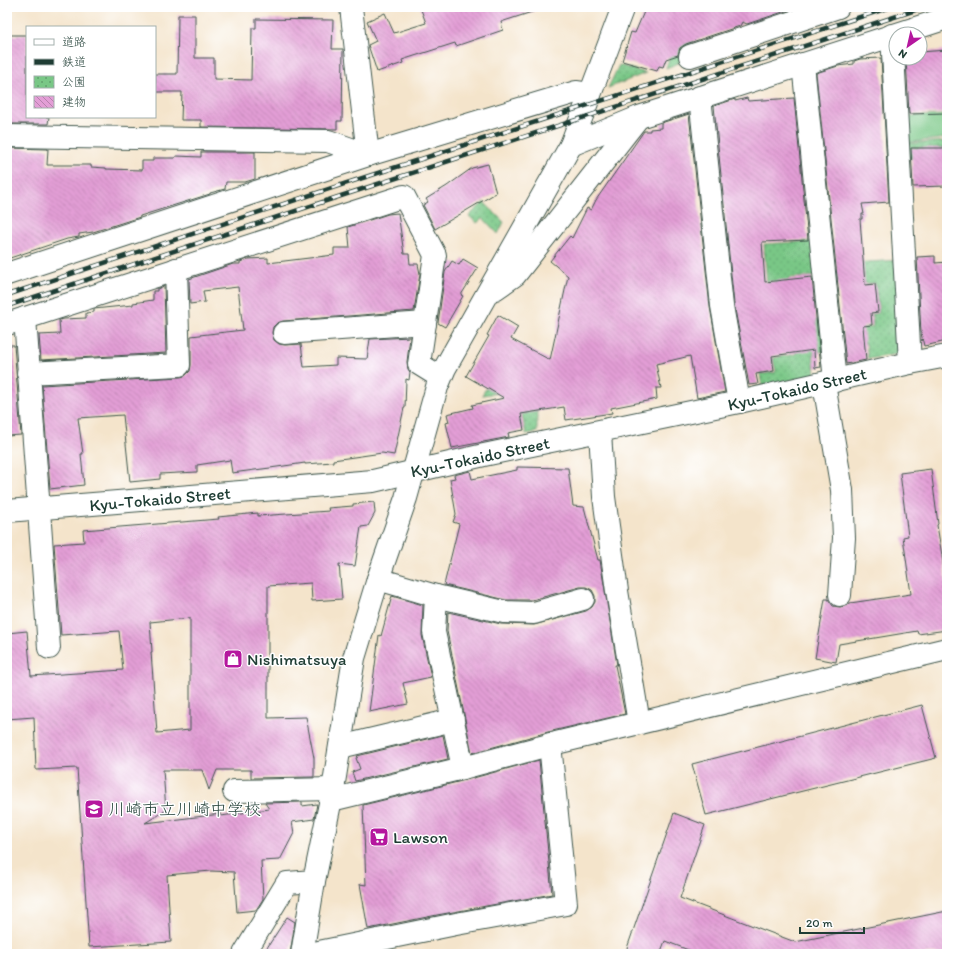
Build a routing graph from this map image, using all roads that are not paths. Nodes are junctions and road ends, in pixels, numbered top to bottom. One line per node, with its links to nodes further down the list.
1 (351, 7): 15 (street)
2 (623, 7): 10 (street)
3 (838, 7): 7 (street)
4 (947, 18): 5 (street)
5 (921, 26)
6 (888, 36): 8 (street)
7 (690, 56)
8 (803, 64): 11 (street); 26 (street)
9 (894, 66): 23 (street)
10 (590, 94): 14 (street); 15 (street)
11 (700, 97): 12 (street); 27 (street)
12 (639, 118): 14 (street); 18 (street)
13 (7, 136): 15 (street)
14 (570, 146): 18 (street)
15 (368, 155): 17 (street)
16 (176, 269): 19 (street); 20 (street); 24 (street)
17 (7, 274)
18 (488, 293): 25 (street)
19 (16, 321): 24 (street)
20 (425, 322): 21 (street); 25 (street)
21 (284, 333)
22 (947, 356): 23 (street, Kyu-Tokaido Street)
23 (910, 363): 26 (street, Kyu-Tokaido Street)
24 (28, 373): 30 (street)
25 (440, 377): 29 (street)
26 (830, 382): 27 (street, Kyu-Tokaido Street); 33 (street)
27 (739, 402): 28 (street, Kyu-Tokaido Street)
28 (600, 432): 29 (street, Kyu-Tokaido Street); 39 (street)
29 (414, 471): 30 (street, Kyu-Tokaido Street); 32 (street)
30 (38, 509): 31 (street, Kyu-Tokaido Street); 36 (street)
31 (7, 512)
32 (378, 580): 34 (street); 41 (street)
33 (840, 595)
34 (436, 596): 35 (street); 38 (street)
35 (583, 599)
36 (49, 648)
37 (947, 649): 39 (street)
38 (453, 720): 41 (street); 42 (street)
39 (639, 723): 40 (street)
40 (550, 744): 42 (street); 48 (street)
41 (340, 747): 44 (street)
42 (463, 768): 44 (street)
43 (234, 791): 44 (street)
44 (332, 795): 45 (street)
45 (314, 881): 46 (street); 47 (street)
46 (244, 954)
47 (302, 954)
48 (309, 954)

